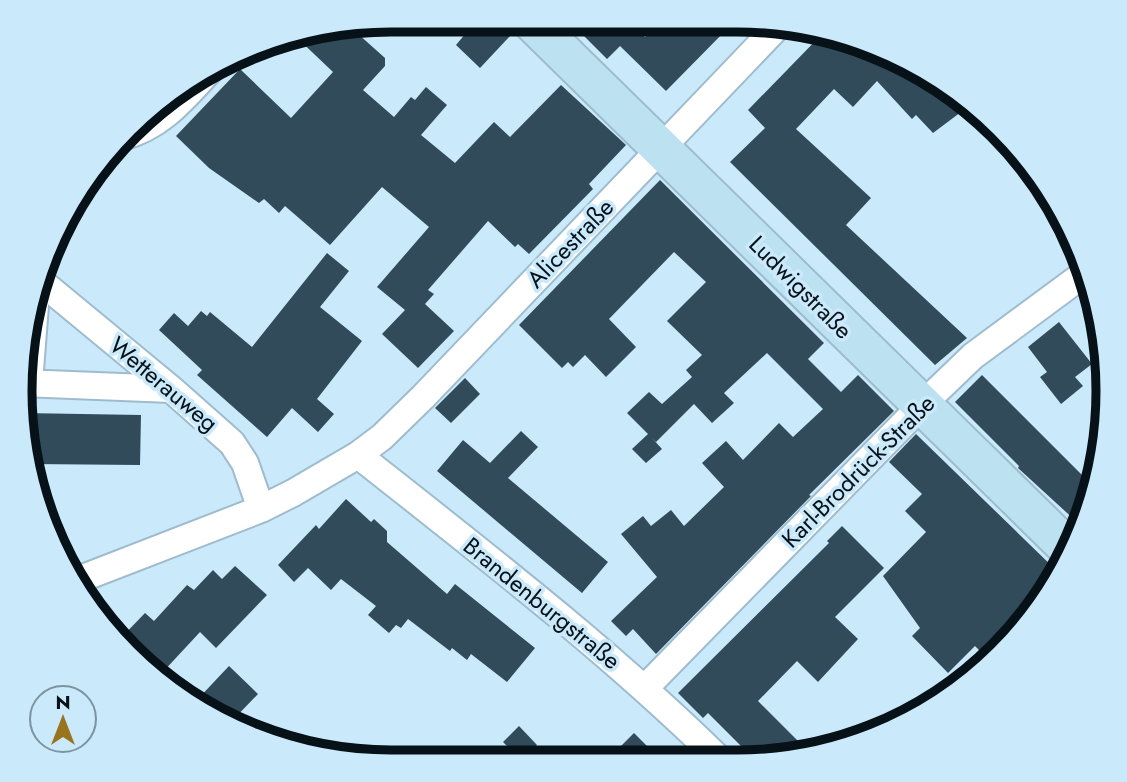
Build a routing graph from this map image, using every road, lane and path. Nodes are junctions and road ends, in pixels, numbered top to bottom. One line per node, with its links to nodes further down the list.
1 (542, 32): 6 (main road, Ludwigstraße)
2 (771, 33): 6 (street, Alicestraße)
3 (186, 96): 4 (street)
4 (150, 124)
5 (138, 136): 7 (path)
6 (661, 148): 12 (main road, Ludwigstraße); 13 (street, Alicestraße)
7 (105, 173)
8 (1077, 279): 12 (street, Karl-Brodrück-Straße)
9 (47, 287): 11 (street, Wetterauweg)
10 (32, 383): 11 (street)
11 (171, 389): 14 (street, Wetterauweg)
12 (921, 406): 15 (main road, Ludwigstraße); 17 (street, Karl-Brodrück-Straße)
13 (358, 455): 14 (street, Alicestraße); 17 (street, Brandenburgstraße)
14 (261, 509): 16 (street, Alicestraße)
15 (1062, 542)
16 (84, 578)
17 (645, 688): 18 (street, Brandenburgstraße)
18 (710, 750)

